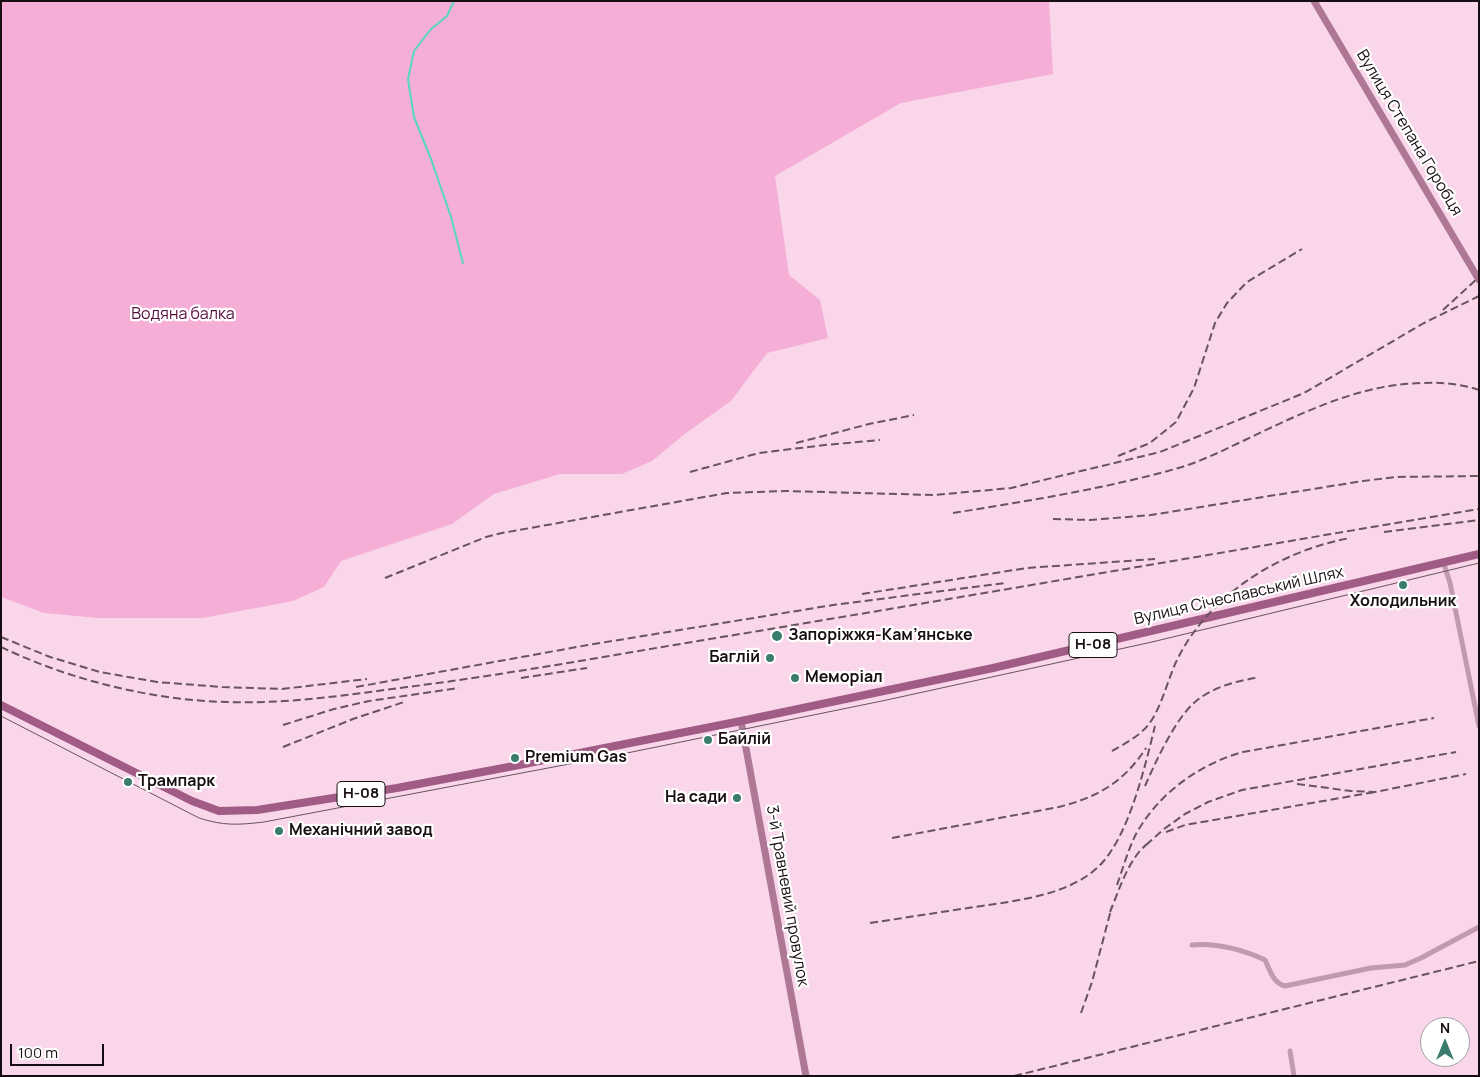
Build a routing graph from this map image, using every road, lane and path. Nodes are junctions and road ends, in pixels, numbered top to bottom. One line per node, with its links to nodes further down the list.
1 (1314, 1): 2 (main road, Вулиця Степана Горобця)
2 (1479, 280)
3 (1479, 552): 4 (main road, Вулиця Січеславський Шлях / Н-08)
4 (1444, 561): 6 (main road, Вулиця Січеславський Шлях / Н-08); 7 (street)
5 (1, 705): 6 (main road, Вулиця Січеславський Шлях / Н-08)
6 (741, 721): 11 (main road, 3-й Травневий провулок)
7 (1479, 726)
8 (1479, 927): 9 (street)
9 (1192, 945)
10 (1290, 1051): 12 (street)
11 (806, 1076)
12 (1294, 1076)

